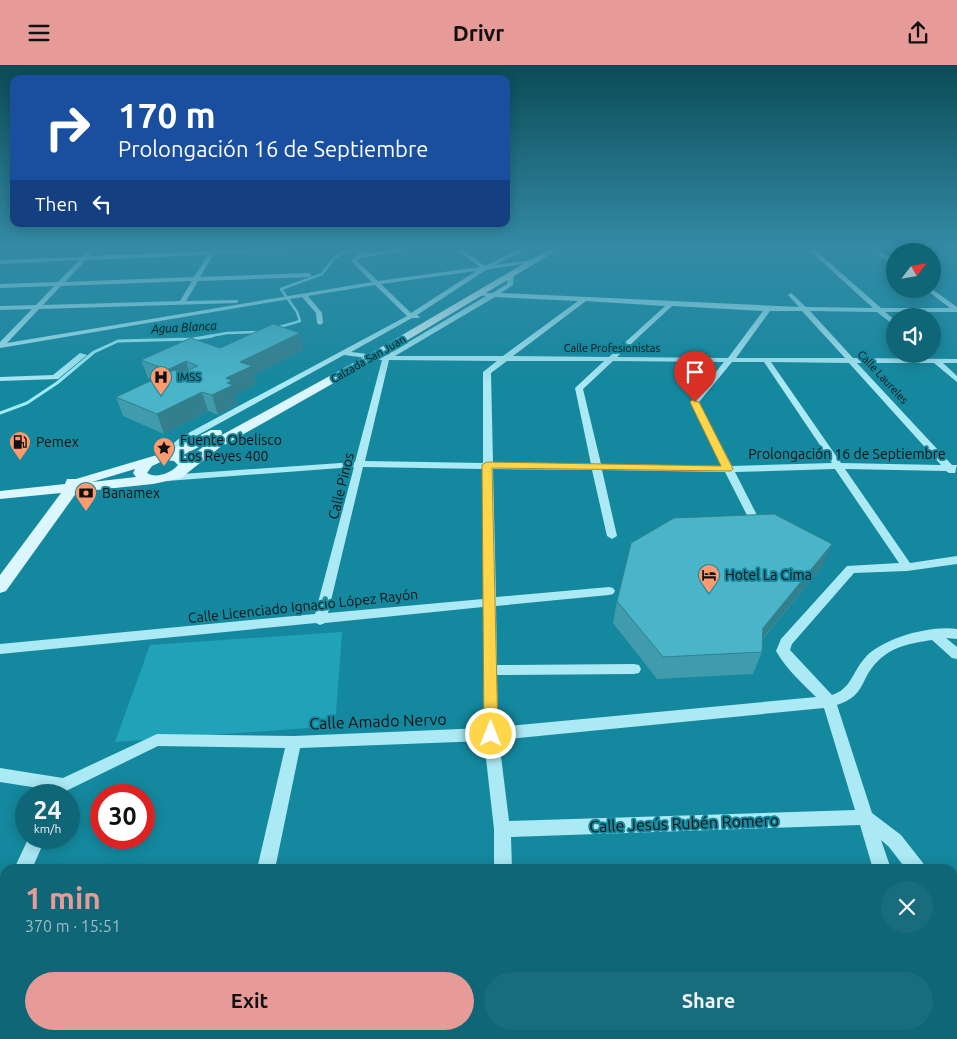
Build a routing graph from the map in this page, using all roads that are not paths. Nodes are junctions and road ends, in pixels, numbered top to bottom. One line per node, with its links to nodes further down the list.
1 (50, 294): 18 (street)
2 (189, 294): 14 (street)
3 (311, 294): 11 (street)
4 (389, 294): 26 (street)
5 (447, 294): 26 (street)
6 (457, 294): 26 (main road, Calzada San Juan)
7 (479, 294): 34 (main road, Calzada San Juan)
8 (482, 294): 12 (street)
9 (862, 294): 22 (street)
10 (791, 295): 21 (street, Calle Laureles)
11 (302, 296): 15 (street); 27 (street)
12 (492, 296): 16 (street); 35 (street)
13 (940, 298): 23 (street)
14 (185, 301): 15 (street); 18 (street); 25 (street)
15 (270, 301): 25 (street)
16 (584, 301): 17 (street); 36 (street)
17 (670, 305): 20 (street); 37 (street)
18 (37, 307): 19 (street); 29 (street)
19 (0, 309)
20 (768, 309): 21 (street); 38 (street)
21 (805, 309): 22 (street); 40 (street, Calle Laureles)
22 (878, 309): 23 (street); 24 (street)
23 (957, 310)
24 (886, 316)
25 (169, 317): 30 (street)
26 (415, 317): 31 (street); 33 (main road, Calzada San Juan)
27 (320, 323)
28 (0, 334): 29 (street)
29 (12, 334): 30 (street)
30 (1, 344)
31 (342, 353): 33 (street, Calle Profesionistas); 48 (street)
32 (83, 355): 45 (street)
33 (353, 356): 34 (street, Calle Profesionistas); 47 (main road, Calzada San Juan)
34 (372, 357): 35 (street, Calle Profesionistas); 47 (main road, Calzada San Juan)
35 (386, 358): 36 (street, Calle Profesionistas); 50 (street, Calle Pinos)
36 (504, 359): 37 (street, Calle Profesionistas); 51 (street)
37 (608, 359): 38 (street, Calle Profesionistas); 52 (street)
38 (730, 360): 39 (street, Calle Profesionistas); 54 (street)
39 (766, 360): 40 (street, Calle Profesionistas); 53 (street)
40 (851, 361): 41 (street, Calle Profesionistas); 56 (street, Calle Laureles)
41 (886, 361)
42 (941, 361): 43 (street, Calle Profesionistas)
43 (957, 361)
44 (938, 363): 46 (street)
45 (0, 379)
46 (957, 380)
47 (208, 444): 48 (main road, Calzada San Juan); 55 (main road, Calzada San Juan)
48 (167, 456): 49 (main road, Calzada San Juan); 55 (main road)
49 (149, 461): 57 (main road); 58 (main road, Calzada San Juan)
50 (361, 465): 51 (street, Prolongación 16 de Septiembre); 57 (street, Prolongación 16 de Septiembre); 67 (street, Calle Pinos)
51 (487, 465): 52 (street, Prolongación 16 de Septiembre); 66 (street)
52 (598, 466): 54 (street, Prolongación 16 de Septiembre); 61 (street)
53 (839, 467): 54 (street, Prolongación 16 de Septiembre); 56 (street, Prolongación 16 de Septiembre); 63 (street)
54 (728, 469): 60 (street)
55 (182, 470): 57 (main road, Calzada San Juan)
56 (955, 470)
57 (160, 479): 58 (main road)
58 (67, 486): 59 (main road); 64 (main road)
59 (0, 495)
60 (757, 525)
61 (612, 536)
62 (957, 560): 63 (street)
63 (907, 567): 73 (street)
64 (0, 587)
65 (610, 591): 66 (street, Calle Licenciado Ignacio López Rayón)
66 (490, 603): 67 (street, Calle Licenciado Ignacio López Rayón); 72 (street)
67 (320, 620): 69 (street, Calle Licenciado Ignacio López Rayón)
68 (949, 633): 70 (street); 73 (street, Calle Amado Nervo)
69 (0, 649)
70 (957, 654)
71 (634, 669): 72 (street)
72 (490, 670): 74 (street)
73 (828, 702): 74 (street, Calle Amado Nervo); 79 (street)
74 (491, 734): 75 (street, Calle Amado Nervo); 80 (street)
75 (294, 742): 78 (street, Calle Amado Nervo); 83 (street)
76 (0, 775): 77 (street, Calle Amado Nervo)
77 (37, 784)
78 (72, 784)
79 (865, 817): 80 (street, Calle Jesús Rubén Romero); 85 (street); 86 (street)
80 (502, 829): 84 (street)
81 (32, 849): 82 (street)
82 (25, 864)
83 (267, 864)
84 (503, 864)
85 (880, 864)
86 (913, 864)

